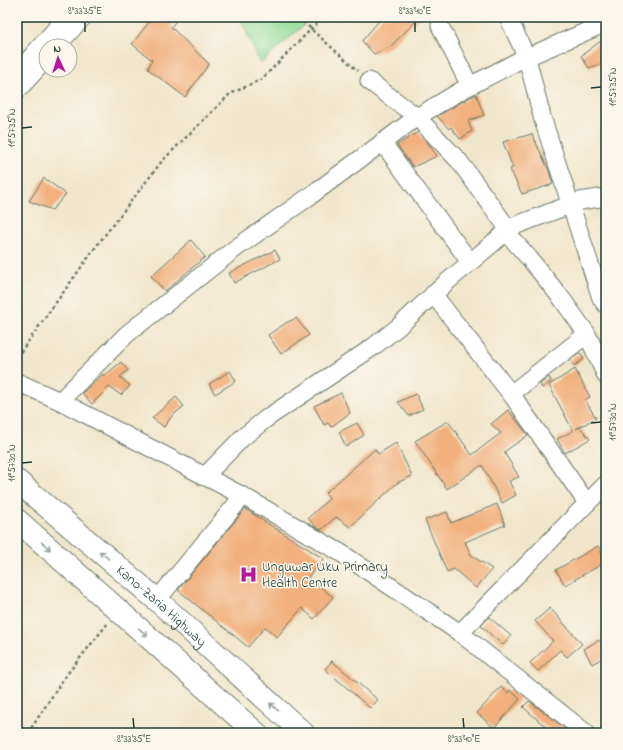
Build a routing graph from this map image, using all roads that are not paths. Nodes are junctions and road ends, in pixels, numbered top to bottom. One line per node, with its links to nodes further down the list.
1 (66, 17): 9 (street)
2 (83, 17): 6 (street)
3 (508, 17): 7 (street)
4 (606, 23): 7 (street)
5 (440, 26): 11 (street)
6 (64, 38)
7 (527, 58): 11 (street); 16 (street)
8 (38, 67): 12 (street)
9 (17, 73)
10 (369, 81): 13 (street)
11 (470, 86): 13 (street)
12 (17, 91)
13 (417, 117): 14 (street); 17 (street)
14 (382, 142): 18 (street); 25 (street)
15 (606, 196): 16 (street)
16 (570, 205): 17 (street); 20 (street)
17 (507, 231): 18 (street); 21 (street)
18 (470, 262): 19 (street)
19 (433, 294): 24 (street); 26 (street)
20 (606, 305)
21 (587, 334): 22 (street); 24 (street)
22 (606, 376)
23 (17, 382): 25 (street)
24 (510, 394): 30 (street)
25 (60, 401): 26 (street)
26 (204, 476): 29 (street)
27 (17, 481): 32 (highway, Kano-Zaria Highway, one-way to 27)
28 (606, 484): 30 (street)
29 (242, 496): 32 (street); 33 (street)
30 (587, 503): 33 (street)
31 (17, 520): 34 (highway, one-way to 34)
32 (157, 600): 35 (highway, Kano-Zaria Highway, one-way to 32)
33 (460, 633): 36 (street)
34 (256, 733)
35 (303, 733)
36 (586, 733)

